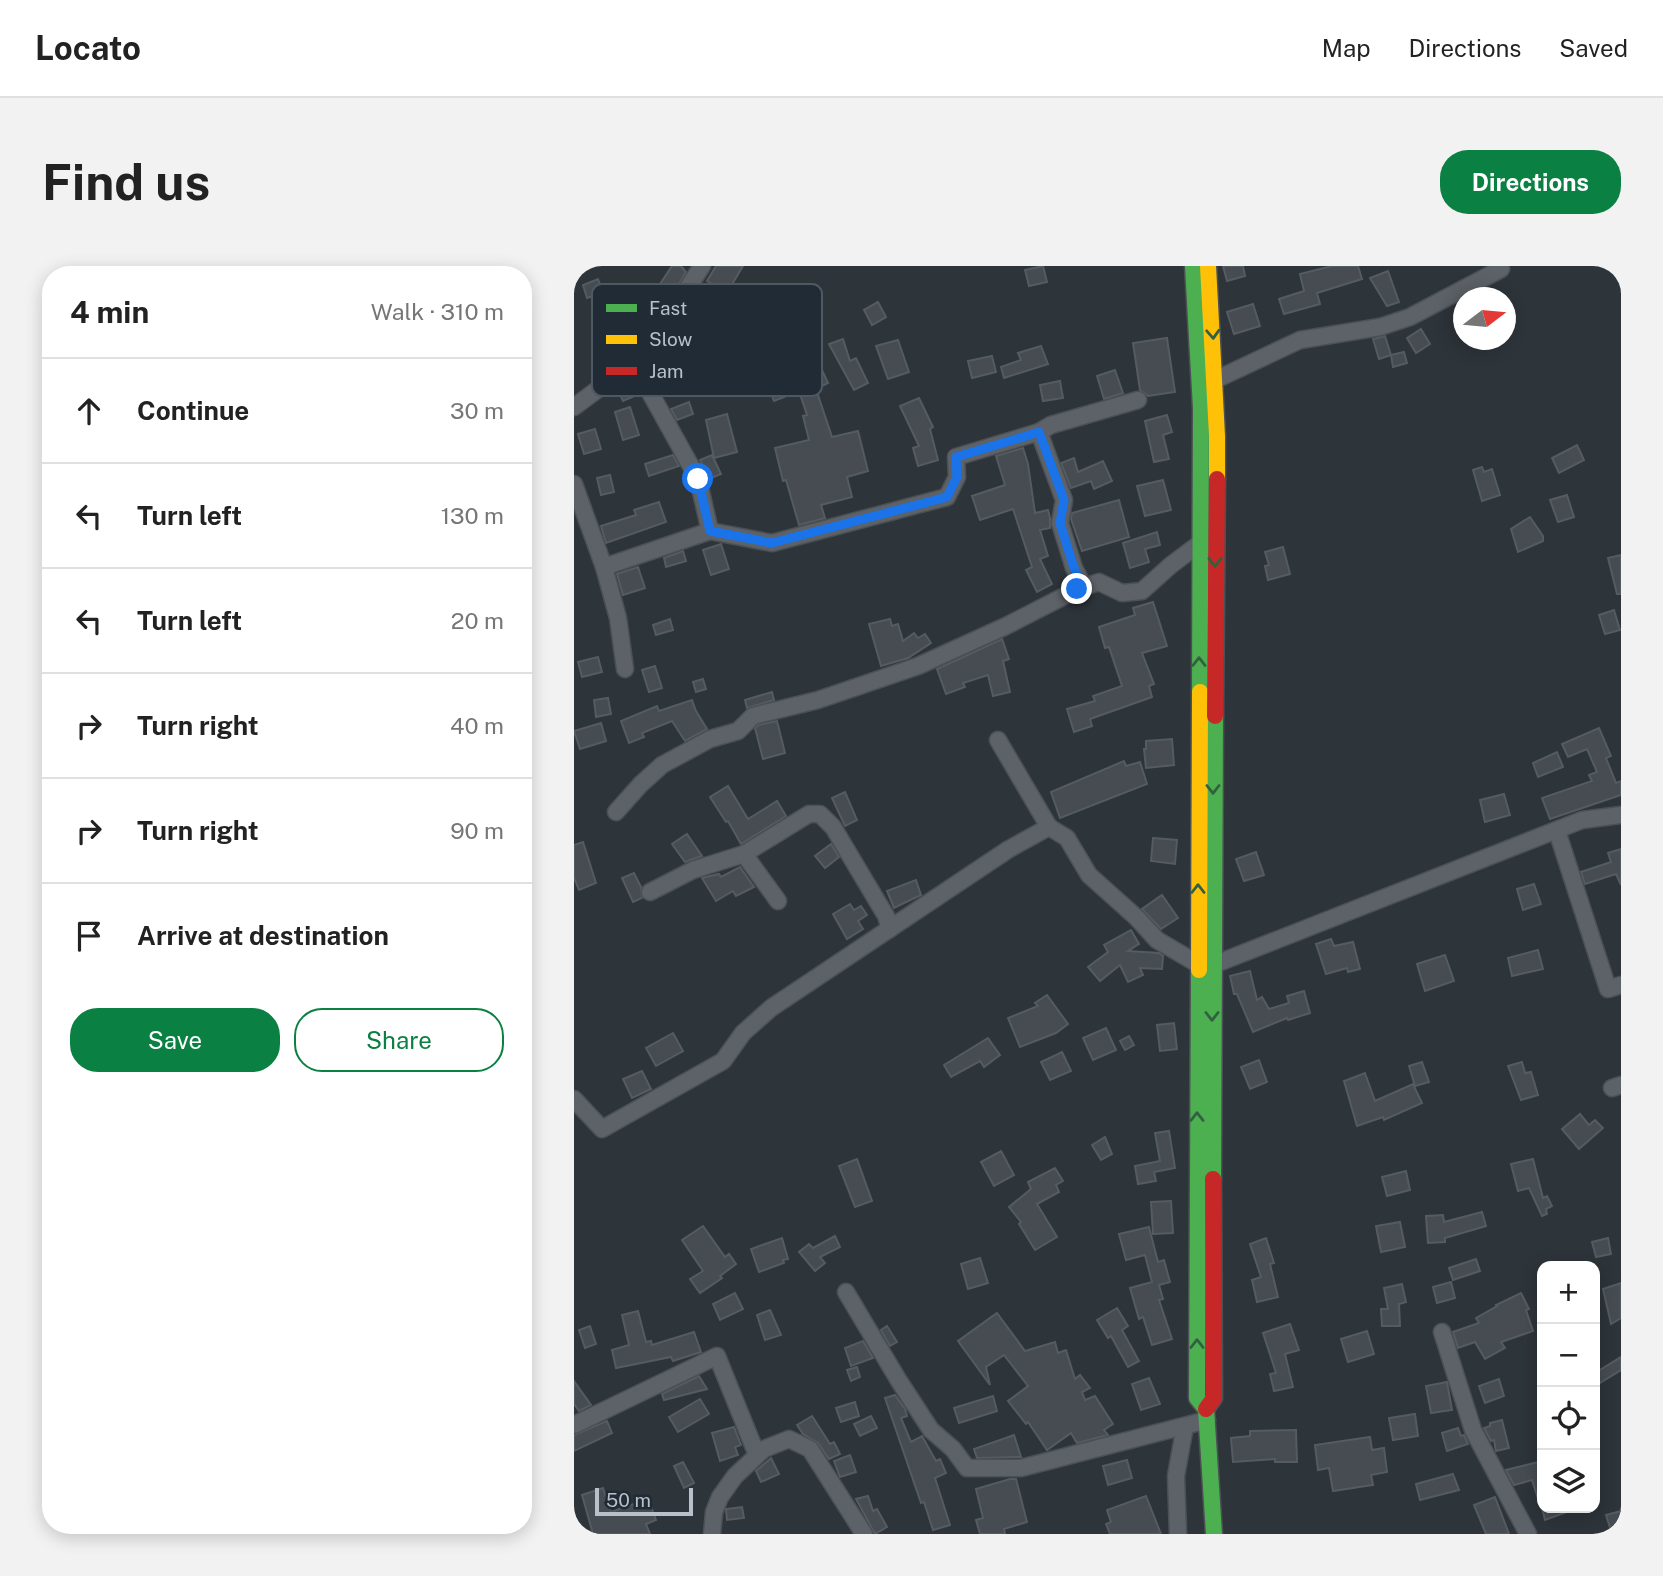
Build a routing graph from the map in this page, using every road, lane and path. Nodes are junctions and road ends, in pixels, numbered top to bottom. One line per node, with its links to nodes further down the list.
1 (702, 266): 5 (street)
2 (1193, 266): 6 (street)
3 (1209, 266): 6 (street, one-way to 6)
4 (1501, 268): 6 (street)
5 (690, 284)
6 (1210, 388): 14 (street); 27 (street, one-way to 27)
7 (592, 393): 10 (street)
8 (652, 396): 13 (street)
9 (1138, 400): 11 (street)
10 (574, 407)
11 (1039, 432): 13 (street); 16 (street)
12 (574, 484): 15 (street)
13 (710, 531): 15 (street)
14 (1199, 544): 16 (street); 27 (street, one-way to 14)
15 (604, 566): 17 (street)
16 (1084, 587): 19 (street)
17 (625, 669)
18 (998, 740): 21 (street)
19 (616, 812)
20 (1621, 815): 22 (street)
21 (1049, 827): 26 (street); 27 (street)
22 (1557, 831): 27 (street); 28 (street)
23 (744, 854): 24 (street); 25 (street); 26 (street)
24 (650, 892)
25 (778, 901)
26 (890, 929): 29 (street)
27 (1205, 964): 32 (street)
28 (1621, 985)
29 (574, 1099)
30 (846, 1292): 34 (street)
31 (1442, 1332): 40 (street)
32 (1207, 1414): 34 (street); 39 (street)
33 (574, 1426): 35 (street)
34 (1185, 1426): 38 (street)
35 (757, 1455): 36 (street); 37 (street)
36 (712, 1534)
37 (864, 1534)
38 (1178, 1534)
39 (1214, 1534)
40 (1528, 1534)

